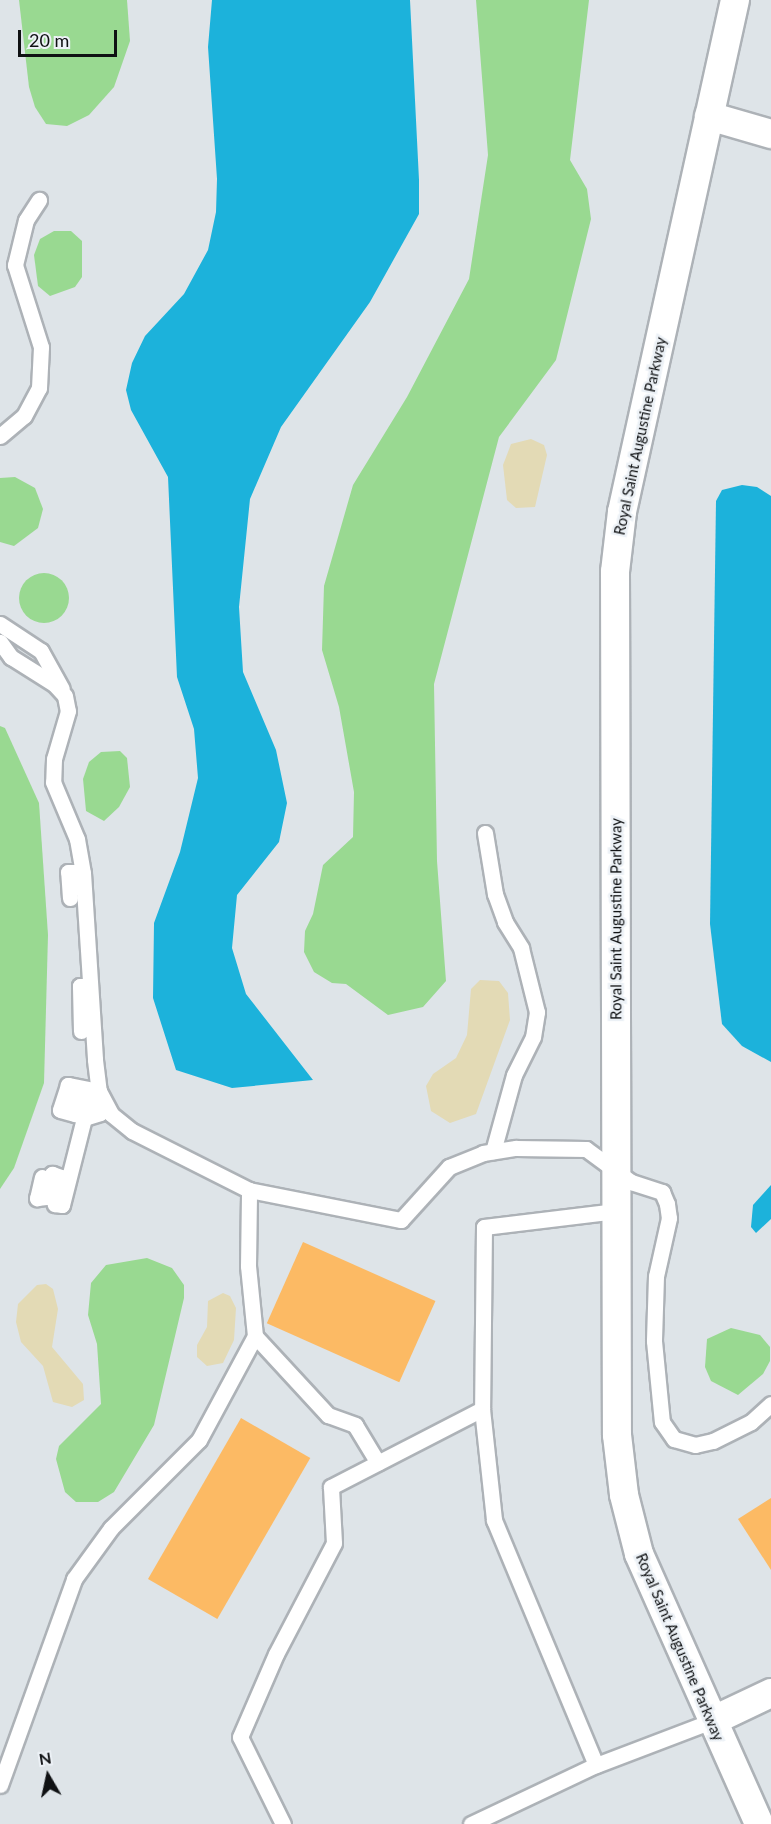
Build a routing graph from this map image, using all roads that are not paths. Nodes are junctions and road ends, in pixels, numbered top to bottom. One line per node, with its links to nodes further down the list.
1 (735, 0): 2 (street, Royal Saint Augustine Parkway)
2 (709, 116): 3 (street); 13 (street, Royal Saint Augustine Parkway)
3 (771, 134)
4 (39, 200): 5 (lane)
5 (0, 436)
6 (0, 624): 8 (lane)
7 (0, 642): 8 (lane)
8 (65, 696): 10 (lane)
9 (485, 833): 12 (lane)
10 (99, 1092): 11 (lane); 14 (lane); 15 (lane)
11 (72, 1107)
12 (493, 1151): 13 (lane); 15 (lane)
13 (616, 1171): 16 (street, Royal Saint Augustine Parkway); 18 (lane)
14 (42, 1177)
15 (249, 1190): 17 (lane)
16 (616, 1211): 19 (lane); 22 (street, Royal Saint Augustine Parkway)
17 (255, 1336): 20 (lane); 24 (lane)
18 (771, 1404)
19 (482, 1409): 20 (lane); 23 (lane)
20 (378, 1463): 25 (lane)
21 (771, 1693): 22 (street)
22 (712, 1721): 23 (lane); 27 (street, Royal Saint Augustine Parkway)
23 (596, 1765): 26 (lane)
24 (0, 1785)
25 (283, 1824)
26 (471, 1824)
27 (759, 1824)

